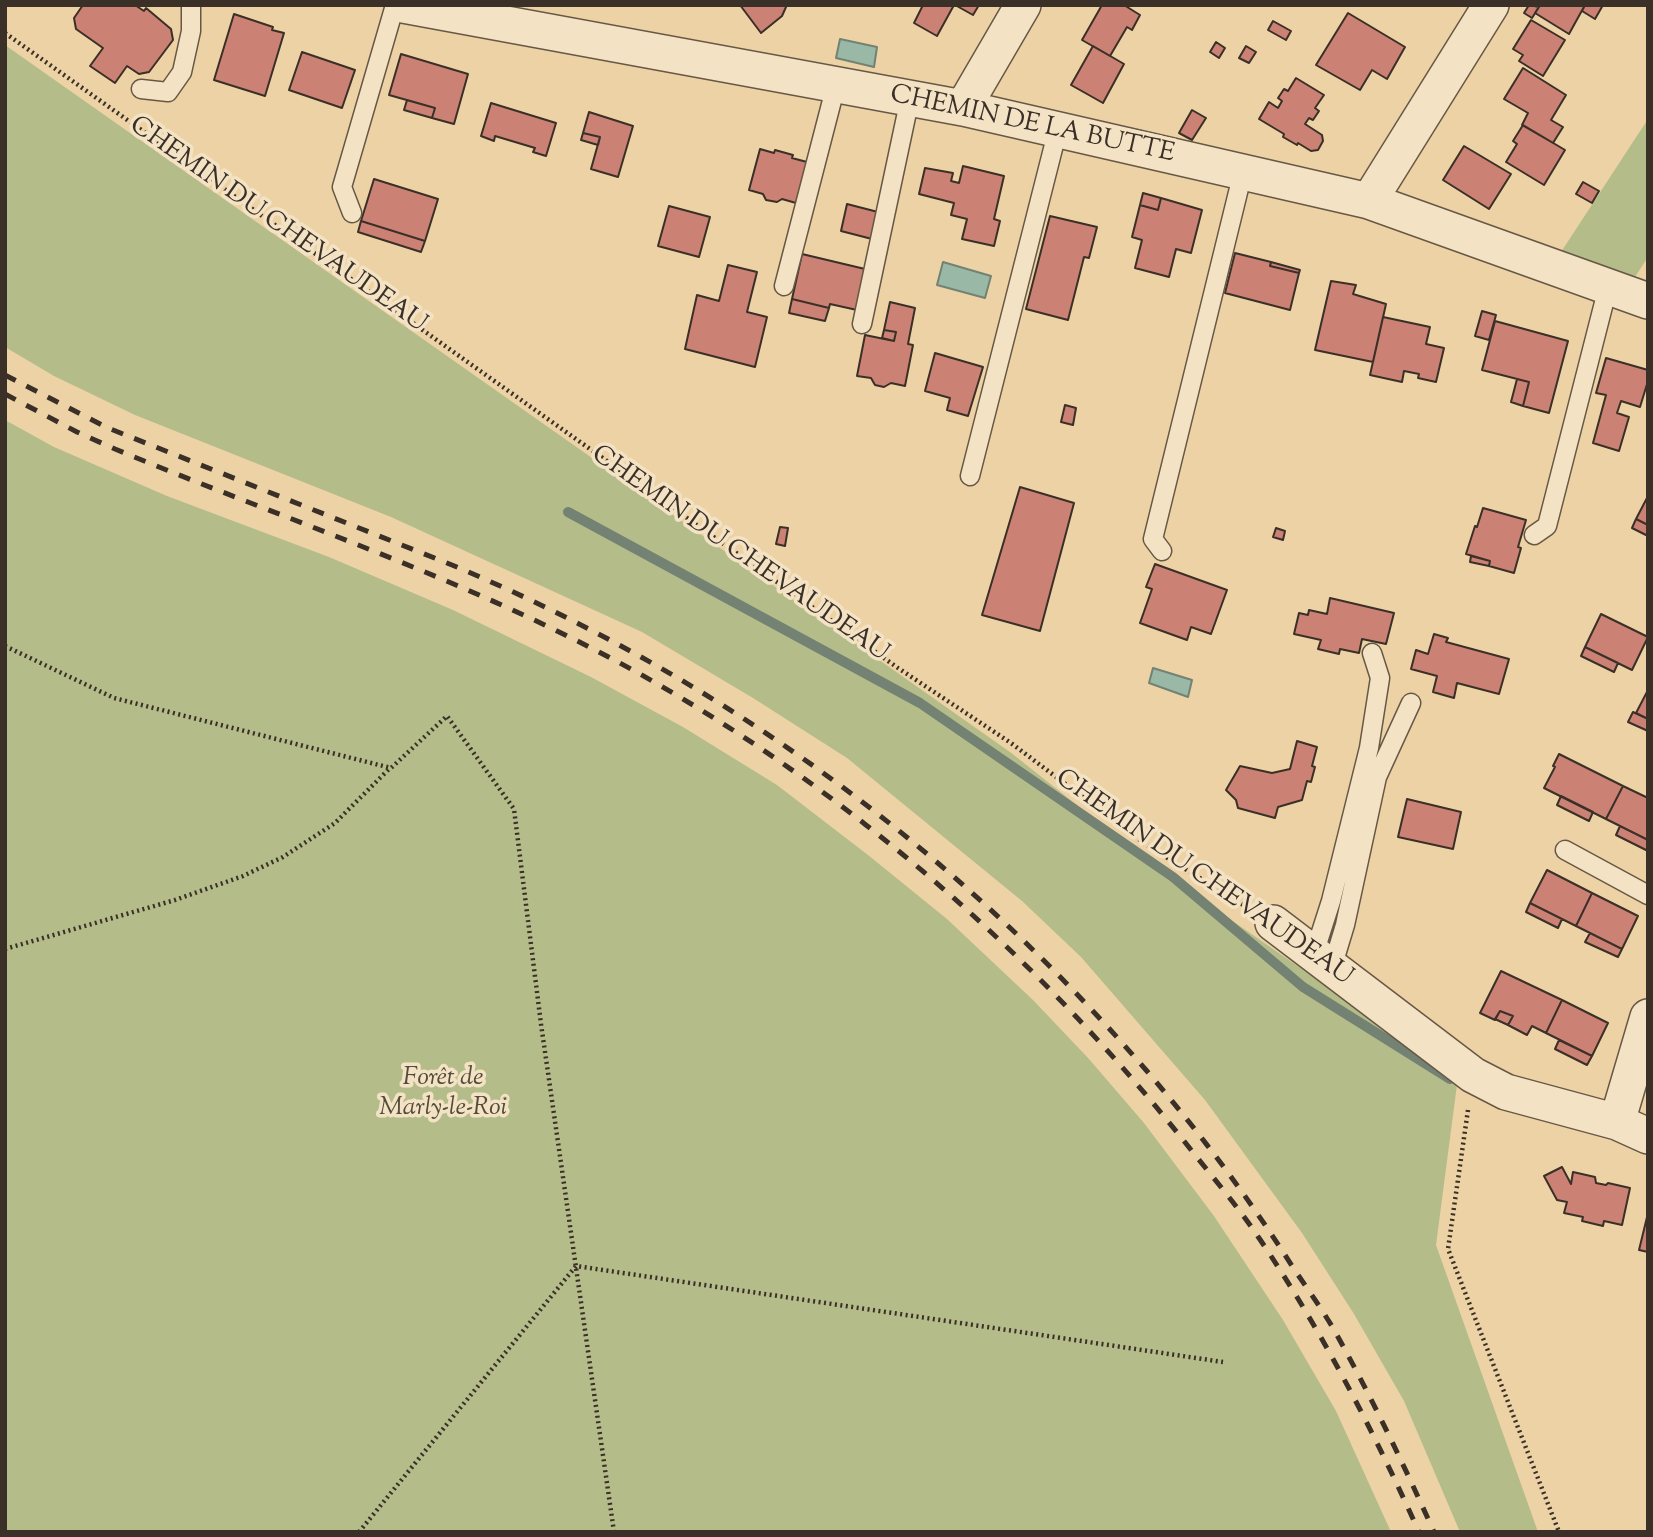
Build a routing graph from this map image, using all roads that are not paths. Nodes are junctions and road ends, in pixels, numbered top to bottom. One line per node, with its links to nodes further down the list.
1 (191, 5): 7 (lane)
2 (395, 5): 13 (lane)
3 (403, 5): 6 (street, CHEMIN DE LA BUTTE)
4 (1023, 5): 9 (street)
5 (1491, 5): 12 (street)
6 (836, 85): 8 (street, CHEMIN DE LA BUTTE); 14 (lane)
7 (141, 89)
8 (910, 98): 9 (street, CHEMIN DE LA BUTTE); 17 (lane)
9 (963, 107): 10 (street, CHEMIN DE LA BUTTE)
10 (1054, 128): 11 (street, CHEMIN DE LA BUTTE); 18 (lane); 19 (lane)
11 (1243, 172): 12 (street, CHEMIN DE LA BUTTE); 21 (lane)
12 (1369, 201): 15 (street, CHEMIN DE LA BUTTE)
13 (352, 213)
14 (784, 286)
15 (1608, 287): 16 (street, CHEMIN DE LA BUTTE); 20 (lane)
16 (1648, 301)
17 (862, 324)
18 (999, 324)
19 (970, 476)
20 (1534, 535)
21 (1162, 551)
22 (1372, 653): 27 (lane)
23 (1411, 703): 27 (lane)
24 (1565, 850): 25 (lane)
25 (1648, 895)
26 (1273, 923): 27 (street, CHEMIN DU CHEVAUDEAU)
27 (1323, 961): 29 (street, CHEMIN DU CHEVAUDEAU)
28 (1648, 1017): 29 (street)
29 (1632, 1129)

